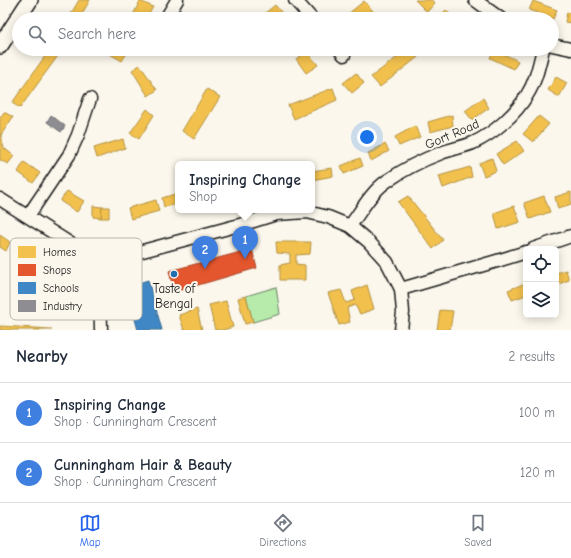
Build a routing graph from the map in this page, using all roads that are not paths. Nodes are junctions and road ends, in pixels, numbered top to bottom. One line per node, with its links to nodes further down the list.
1 (30, 0): 5 (street)
2 (177, 0): 6 (street)
3 (295, 0): 7 (street)
4 (475, 0): 8 (street)
5 (22, 12)
6 (169, 12)
7 (306, 12)
8 (491, 12)
9 (12, 28): 10 (street)
10 (0, 46)
11 (559, 46): 12 (street)
12 (571, 49)
13 (541, 56): 19 (street, Gort Road)
14 (90, 99): 18 (street)
15 (0, 199): 18 (street)
16 (292, 213): 23 (street)
17 (311, 213): 19 (street)
18 (28, 216): 21 (street)
19 (350, 226): 25 (street)
20 (571, 236): 22 (street)
21 (63, 238)
22 (542, 246)
23 (142, 251)
24 (523, 253): 25 (street)
25 (401, 289): 28 (street)
26 (101, 320): 27 (street)
27 (101, 330)
28 (401, 330)

